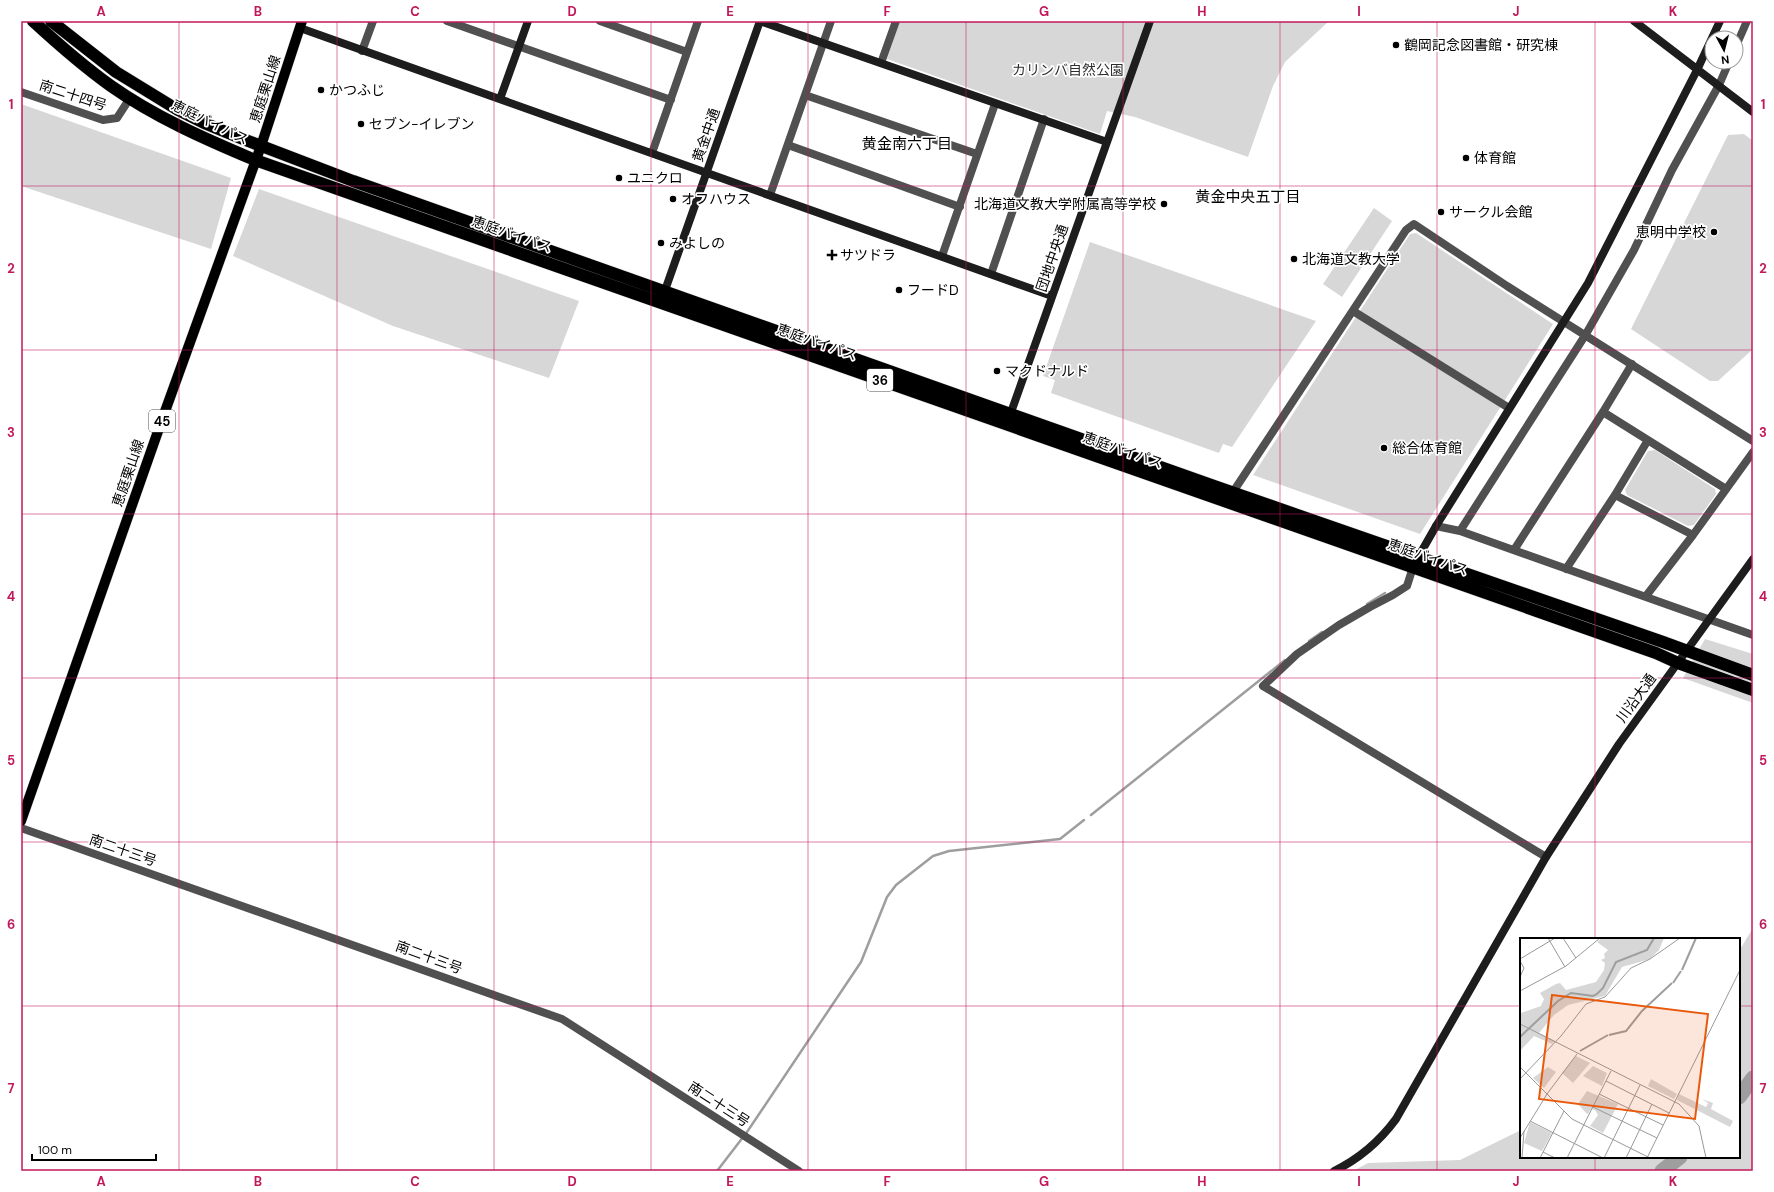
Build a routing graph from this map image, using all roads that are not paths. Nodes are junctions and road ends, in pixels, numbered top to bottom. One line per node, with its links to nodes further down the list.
1 (33, 21): 25 (highway, 恵庭バイパス / 36)
2 (51, 21): 33 (highway, 恵庭バイパス / 36)
3 (373, 21): 17 (street)
4 (447, 21): 16 (street)
5 (528, 21): 16 (street)
6 (600, 21): 18 (street)
7 (698, 21): 18 (street)
8 (760, 21): 15 (street); 37 (street, 黄金中通)
9 (831, 21): 15 (street)
10 (896, 21): 19 (street)
11 (1150, 21): 31 (street, 団地中央通)
12 (1634, 21): 20 (street)
13 (1720, 21): 20 (street)
14 (301, 25): 17 (street); 33 (main road, 恵庭栗山線 / 45)
15 (822, 44): 19 (street); 24 (street)
16 (518, 46): 26 (street); 27 (street)
17 (362, 51): 26 (street)
18 (687, 52): 27 (street)
19 (881, 63): 28 (street)
20 (1697, 70): 22 (street); 45 (street)
21 (1726, 70): 22 (street)
22 (1719, 85): 29 (street); 46 (street)
23 (21, 92): 25 (street, 南二十四号)
24 (805, 95): 32 (street); 35 (street)
25 (130, 98): 36 (highway, 恵庭バイパス / 36)
26 (500, 99): 34 (street)
27 (671, 100): 34 (street)
28 (995, 104): 30 (street); 35 (street)
29 (1753, 112)
30 (1044, 119): 31 (street); 41 (street)
31 (1107, 142): 42 (street, 団地中央通)
32 (788, 145): 38 (street); 39 (street)
33 (261, 146): 36 (main road, 恵庭栗山線 / 45); 43 (highway, 恵庭バイパス / 36)
34 (652, 153): 37 (street)
35 (977, 154): 39 (street)
36 (255, 160): 43 (highway, 恵庭バイパス / 36); 72 (main road, 恵庭栗山線 / 45)
37 (706, 173): 38 (street); 43 (street, 黄金中通)
38 (770, 195): 40 (street)
39 (960, 207): 40 (street)
40 (942, 256): 41 (street)
41 (991, 274): 42 (street)
42 (1052, 296): 50 (street, 団地中央通)
43 (663, 297): 50 (highway, 恵庭バイパス / 36); 51 (highway, 恵庭バイパス / 36)
44 (1353, 311): 45 (street); 48 (street); 56 (street)
45 (1563, 320): 46 (street); 48 (street)
46 (1586, 334): 47 (street); 59 (street)
47 (1632, 364): 49 (street); 53 (street)
48 (1509, 408): 58 (street)
49 (1603, 412): 52 (street); 61 (street)
50 (1011, 413): 51 (street, 団地中央通); 56 (highway, 恵庭バイパス / 36)
51 (1007, 425): 63 (highway, 恵庭バイパス / 36)
52 (1648, 440): 55 (street); 57 (street)
53 (1753, 441)
54 (1753, 452): 55 (street)
55 (1726, 489): 60 (street)
56 (1234, 492): 63 (highway, 恵庭バイパス / 36)
57 (1615, 495): 60 (street); 64 (street)
58 (1436, 526): 59 (street); 63 (street)
59 (1460, 531): 61 (street)
60 (1694, 535): 65 (street)
61 (1514, 550): 64 (street)
62 (1753, 559): 66 (street, 川沿大通)
63 (1416, 562): 68 (highway, 恵庭バイパス / 36); 69 (highway, 恵庭バイパス / 36); 74 (street)
64 (1566, 568): 65 (street)
65 (1646, 596): 66 (street)
66 (1709, 618): 67 (street); 68 (street, 川沿大通)
67 (1753, 635)
68 (1686, 650): 69 (street, 川沿大通); 70 (highway, 恵庭バイパス / 36)
69 (1678, 662): 71 (highway, 恵庭バイパス / 36); 74 (street, 川沿大通)
70 (1753, 675)
71 (1753, 690)
72 (21, 821)
73 (21, 828): 75 (street, 南二十三号)
74 (1546, 857): 76 (street, 川沿大通)
75 (799, 1171)
76 (1334, 1171)

